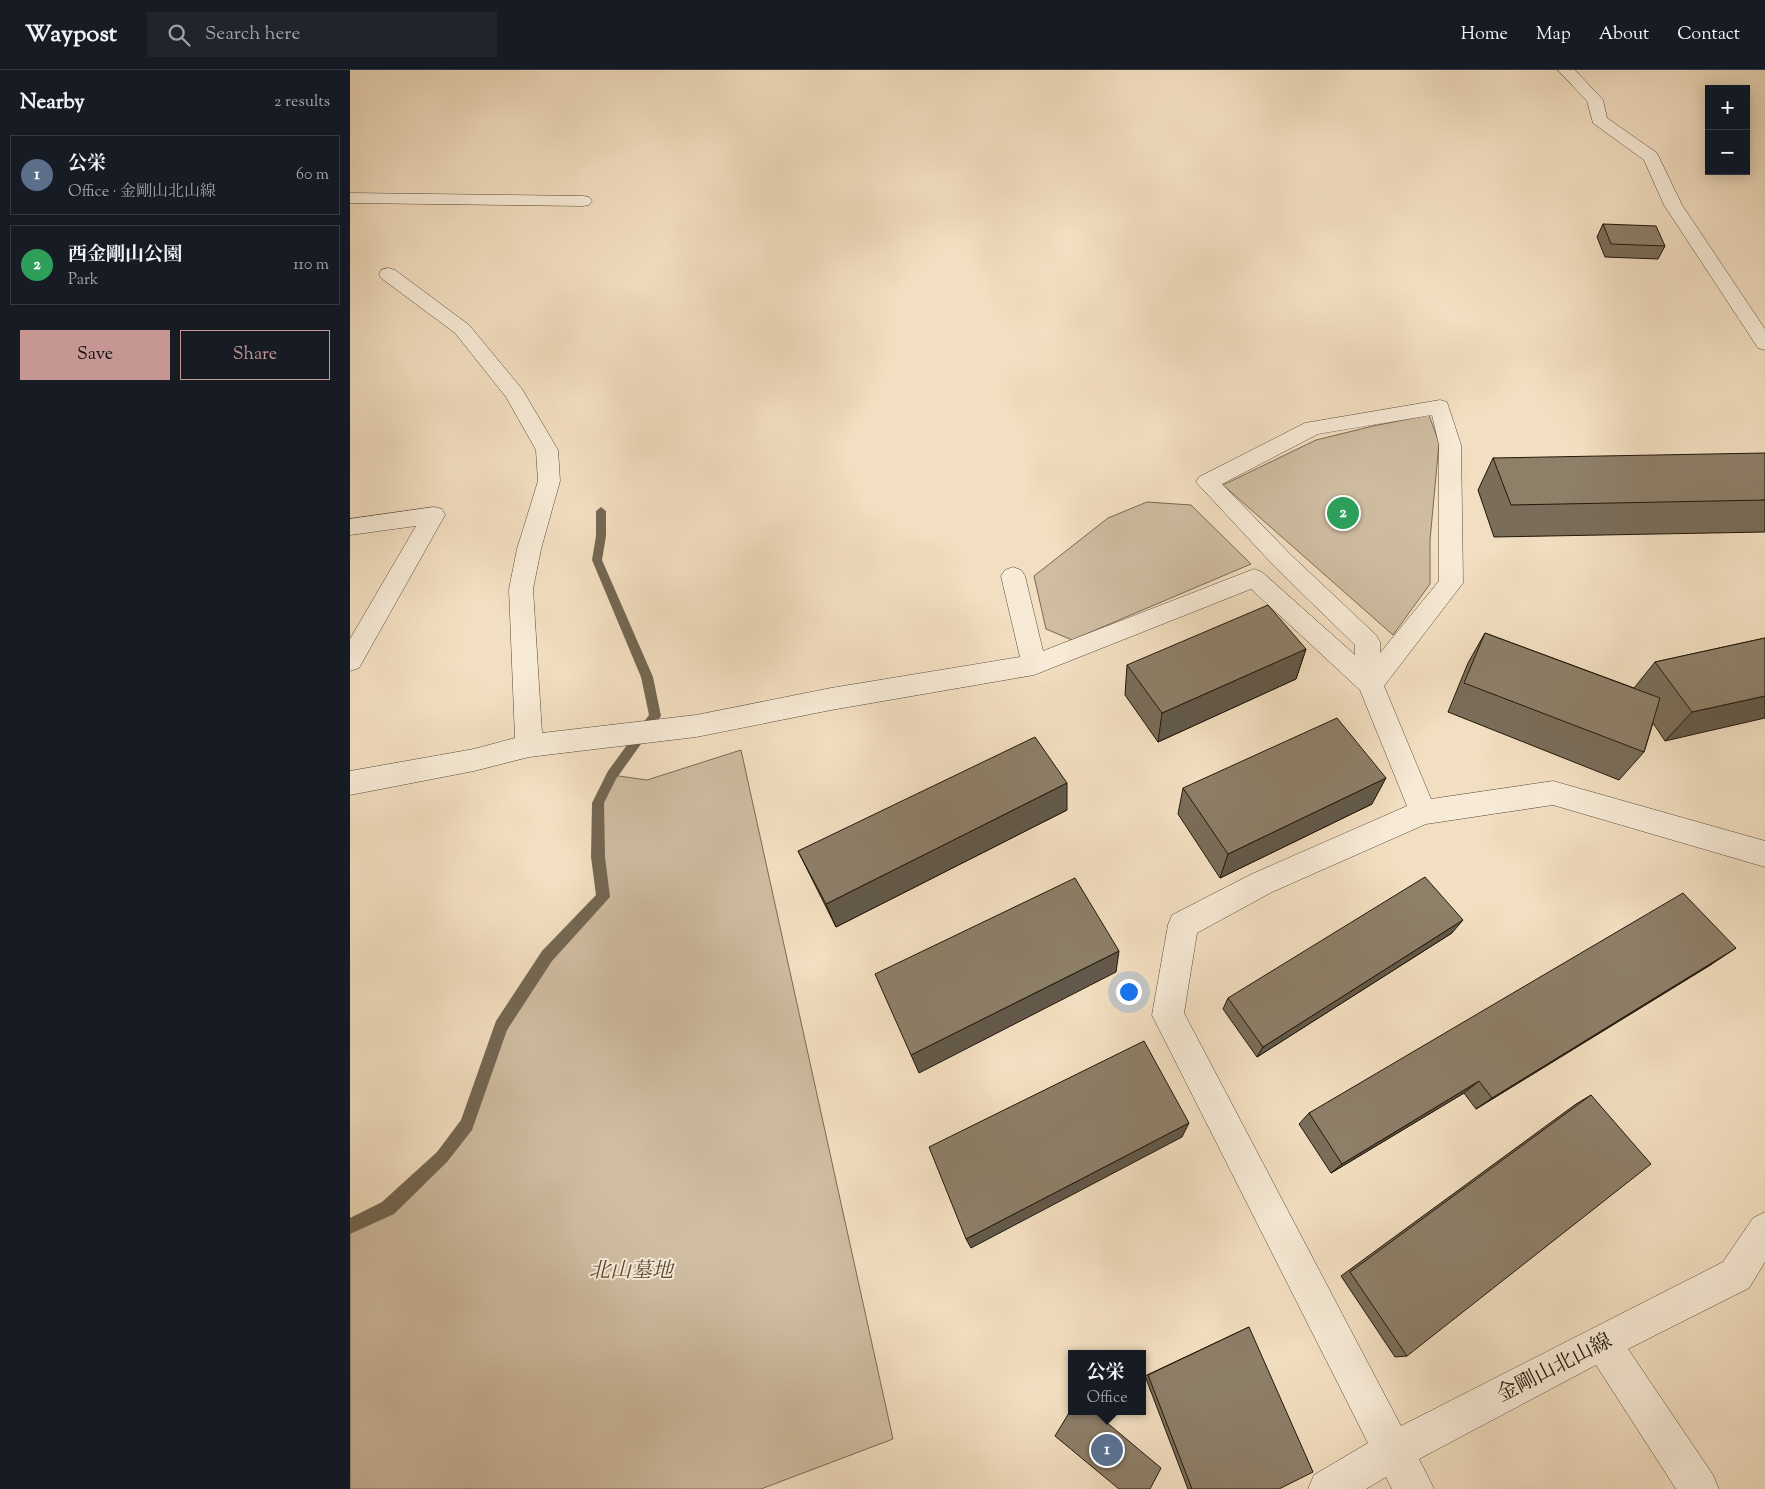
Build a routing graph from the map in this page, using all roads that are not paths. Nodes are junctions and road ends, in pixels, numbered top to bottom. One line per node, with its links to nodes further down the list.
1 (1566, 70): 5 (street)
2 (350, 198): 3 (street)
3 (583, 201)
4 (388, 274): 11 (street)
5 (1765, 344)
6 (350, 527): 8 (street)
7 (1013, 576): 9 (street)
8 (350, 662)
9 (1034, 666): 10 (street); 11 (street)
10 (1370, 684): 10 (street); 13 (street)
11 (529, 746): 12 (street)
12 (350, 783)
13 (1423, 812): 14 (street); 17 (street)
14 (1765, 854)
15 (1765, 1230): 16 (street, 金剛山北山線)
16 (1602, 1342): 17 (street, 金剛山北山線); 20 (street)
17 (1393, 1451): 18 (street, 金剛山北山線); 19 (street)
18 (1328, 1489)
19 (1414, 1489)
20 (1700, 1489)

